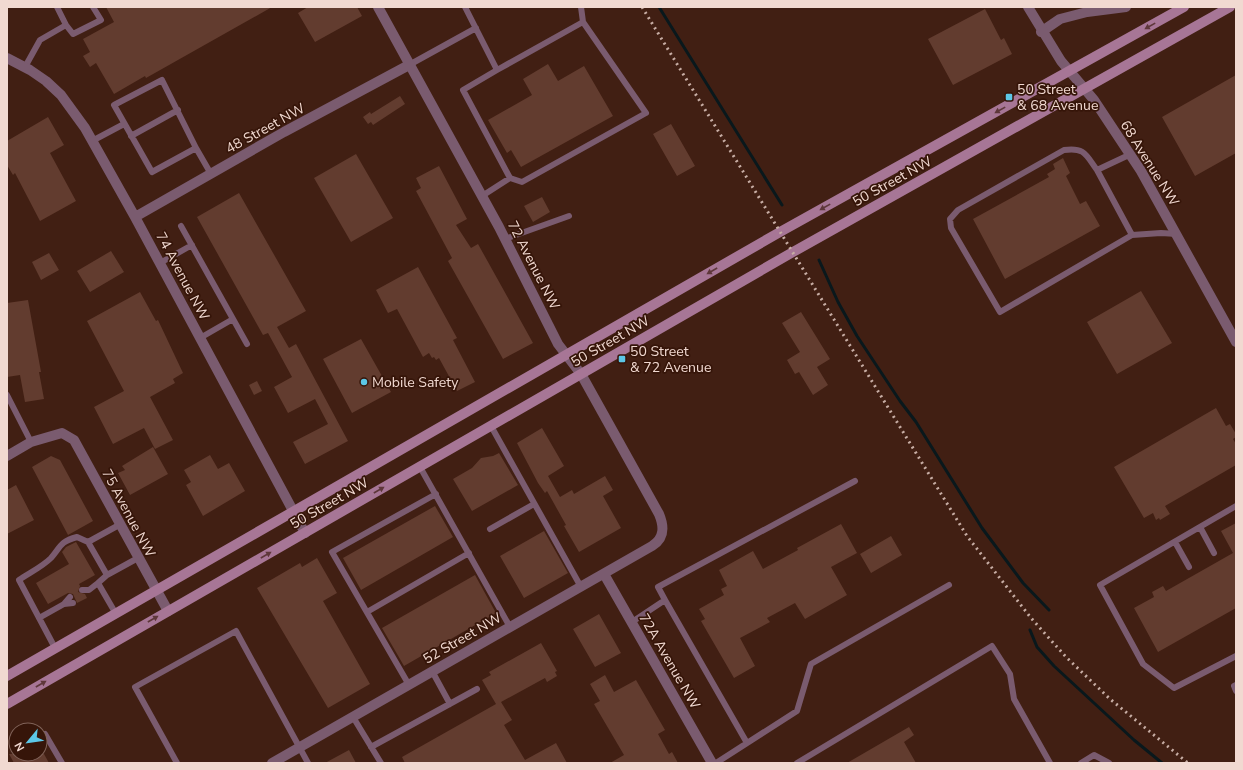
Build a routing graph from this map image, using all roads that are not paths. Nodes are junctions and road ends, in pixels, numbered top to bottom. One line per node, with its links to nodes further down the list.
1 (57, 7): 11 (lane)
2 (93, 7): 11 (lane)
3 (378, 7): 15 (street, 72 Avenue NW)
4 (465, 7): 12 (lane)
5 (581, 7): 10 (lane)
6 (1028, 7): 13 (street, 68 Avenue NW)
7 (1126, 7): 13 (street)
8 (1184, 7): 18 (main road, 50 Street NW, one-way to 18)
9 (1230, 7): 19 (main road, 50 Street NW)
10 (583, 22): 17 (lane); 28 (lane)
11 (66, 25): 16 (lane)
12 (476, 28): 15 (lane); 17 (lane)
13 (1041, 32): 18 (street, 68 Avenue NW)
14 (7, 58): 16 (street, 74 Avenue NW)
15 (409, 65): 27 (street, 48 Street NW); 29 (street, 72 Avenue NW)
16 (25, 67): 23 (street, 74 Avenue NW)
17 (497, 70): 28 (lane)
18 (1070, 71): 19 (street, 68 Avenue NW); 42 (main road, 50 Street NW, one-way to 42)
19 (1085, 89): 25 (street, 68 Avenue NW); 43 (main road, 50 Street NW)
20 (178, 110): 21 (lane); 22 (lane); 24 (lane)
21 (124, 124): 22 (lane); 23 (lane)
22 (131, 136): 24 (lane)
23 (92, 141): 31 (street, 74 Avenue NW)
24 (196, 148): 27 (lane)
25 (1131, 154): 26 (lane); 34 (street, 68 Avenue NW)
26 (1097, 170): 33 (lane); 33 (lane)
27 (211, 174): 31 (street, 48 Street NW)
28 (510, 178): 29 (lane)
29 (482, 196): 35 (street, 72 Avenue NW)
30 (569, 216): 35 (lane)
31 (135, 217): 37 (street, 74 Avenue NW)
32 (181, 226): 36 (lane)
33 (1132, 234): 34 (lane)
34 (1177, 234): 40 (street, 68 Avenue NW)
35 (505, 239): 42 (street, 72 Avenue NW)
36 (192, 245): 37 (lane); 38 (lane)
37 (160, 263): 39 (street, 74 Avenue NW)
38 (233, 319): 39 (lane); 41 (lane)
39 (200, 338): 53 (street, 74 Avenue NW)
40 (1236, 342)
41 (247, 344)
42 (565, 355): 43 (street, 72 Avenue NW); 53 (main road, 50 Street NW)
43 (581, 374): 45 (main road, 50 Street NW); 58 (street, 72 Avenue NW)
44 (7, 395): 46 (lane)
45 (491, 426): 48 (main road, 50 Street NW); 51 (lane)
46 (31, 442): 47 (street); 54 (street, 75 Avenue NW)
47 (7, 456)
48 (420, 467): 50 (lane); 57 (main road, 50 Street NW, one-way to 48)
49 (855, 480): 73 (lane)
50 (436, 494): 61 (lane); 77 (lane)
51 (534, 504): 56 (lane); 69 (lane)
52 (1236, 506): 55 (lane)
53 (293, 512): 57 (street, 74 Avenue NW); 70 (main road, 50 Street NW)
54 (119, 525): 59 (lane); 63 (street, 75 Avenue NW)
55 (1200, 527): 60 (lane); 62 (lane)
56 (490, 529)
57 (305, 533): 76 (main road, 50 Street NW, one-way to 57)
58 (662, 534): 65 (street, 52 Street NW)
59 (88, 542): 66 (lane); 79 (lane)
60 (1174, 542): 64 (lane); 83 (lane)
61 (469, 553): 77 (lane); 81 (lane)
62 (1214, 553)
63 (138, 558): 66 (lane); 70 (street, 75 Avenue NW)
64 (1189, 567)
65 (604, 574): 69 (street, 52 Street NW); 80 (street, 72A Avenue NW)
66 (107, 576): 67 (lane)
67 (98, 583): 71 (lane); 78 (lane)
68 (949, 585): 94 (lane)
69 (581, 587): 81 (street, 52 Street NW)
70 (156, 591): 76 (street, 75 Avenue NW); 78 (main road, 50 Street NW)
71 (84, 593)
72 (70, 597): 75 (lane)
73 (665, 600): 80 (lane); 94 (lane)
74 (73, 603): 75 (lane)
75 (64, 604): 79 (lane)
76 (168, 611): 90 (main road, 50 Street NW, one-way to 76)
77 (367, 612): 86 (lane)
78 (116, 614): 82 (main road, 50 Street NW)
79 (39, 618): 82 (lane)
80 (632, 622): 102 (street, 72A Avenue NW)
81 (510, 627): 84 (street, 52 Street NW)
82 (55, 648): 85 (main road, 50 Street NW)
83 (1236, 656)
84 (432, 671): 86 (street, 52 Street NW); 91 (lane)
85 (7, 676)
86 (409, 685): 92 (street, 52 Street NW)
87 (1236, 685): 89 (lane)
88 (477, 689): 91 (lane)
89 (1236, 691)
90 (7, 704)
91 (450, 704): 95 (lane)
92 (353, 717): 95 (lane); 96 (street, 52 Street NW)
93 (48, 739): 97 (lane)
94 (747, 743): 103 (lane)
95 (371, 746): 101 (lane)
96 (300, 747): 98 (lane); 99 (street, 52 Street NW); 100 (lane)
97 (62, 763)
98 (177, 763)
99 (272, 763)
100 (308, 763)
101 (381, 763)
102 (712, 763)
103 (716, 763)
104 (797, 763): 105 (lane)
105 (1050, 763)
106 (1081, 763): 107 (lane)
107 (1109, 763)

